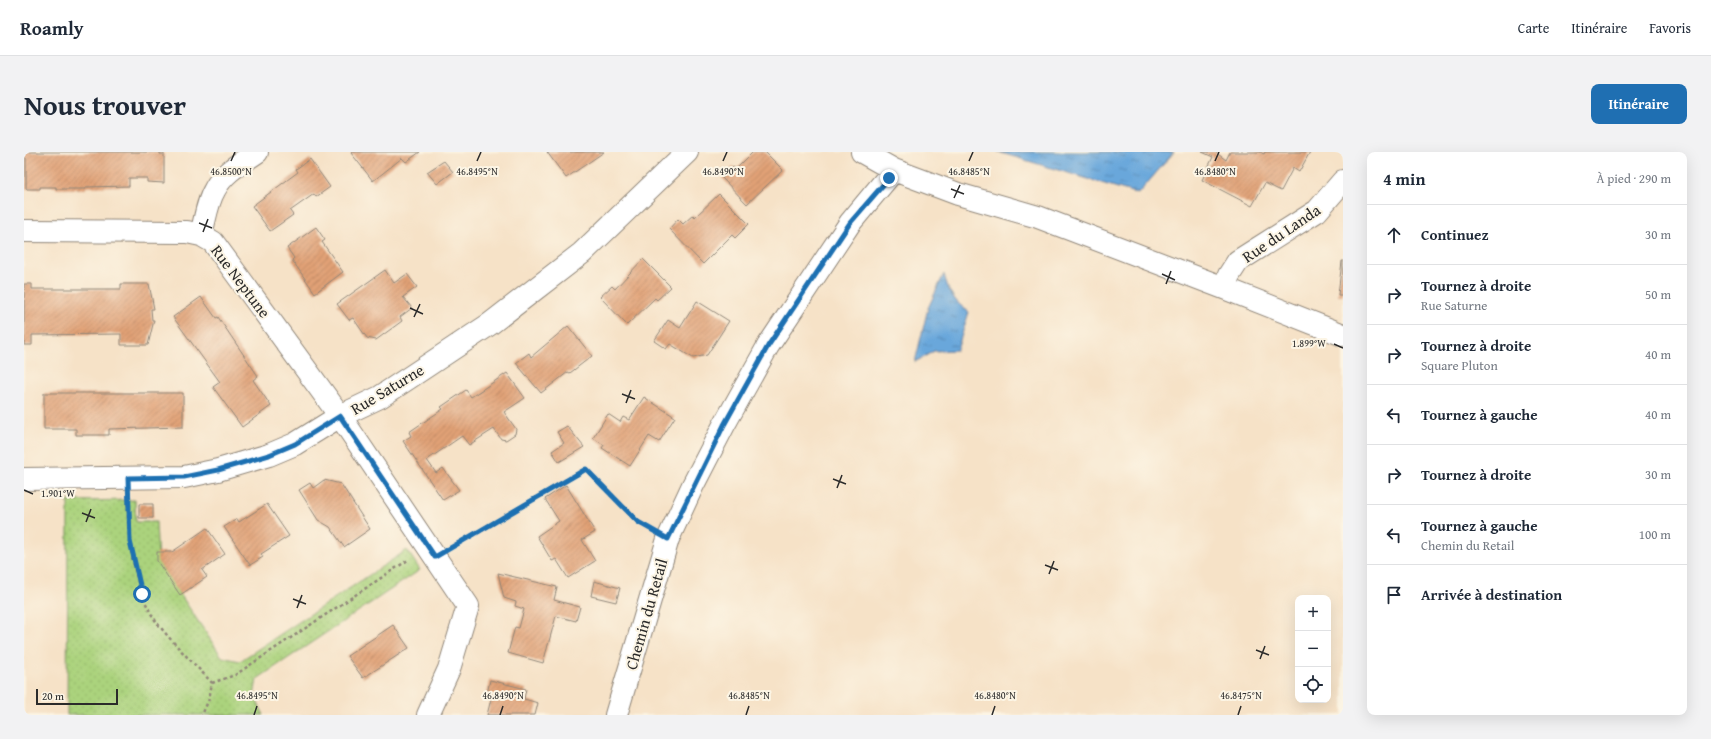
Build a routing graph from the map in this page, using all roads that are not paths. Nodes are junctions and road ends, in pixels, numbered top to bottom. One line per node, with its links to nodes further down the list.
1 (257, 152): 7 (street)
2 (687, 152): 10 (street, Rue Saturne)
3 (862, 152): 4 (street)
4 (894, 170): 8 (street); 13 (street, Chemin du Retail)
5 (1343, 181): 8 (street, Rue du Landa)
6 (24, 231): 7 (street, Rue Neptune)
7 (201, 235): 10 (street, Rue Neptune)
8 (1224, 288): 9 (street)
9 (1343, 336)
10 (340, 416): 11 (street, Rue Saturne); 12 (street, Rue Neptune)
11 (24, 479)
12 (428, 715)
13 (616, 715)

